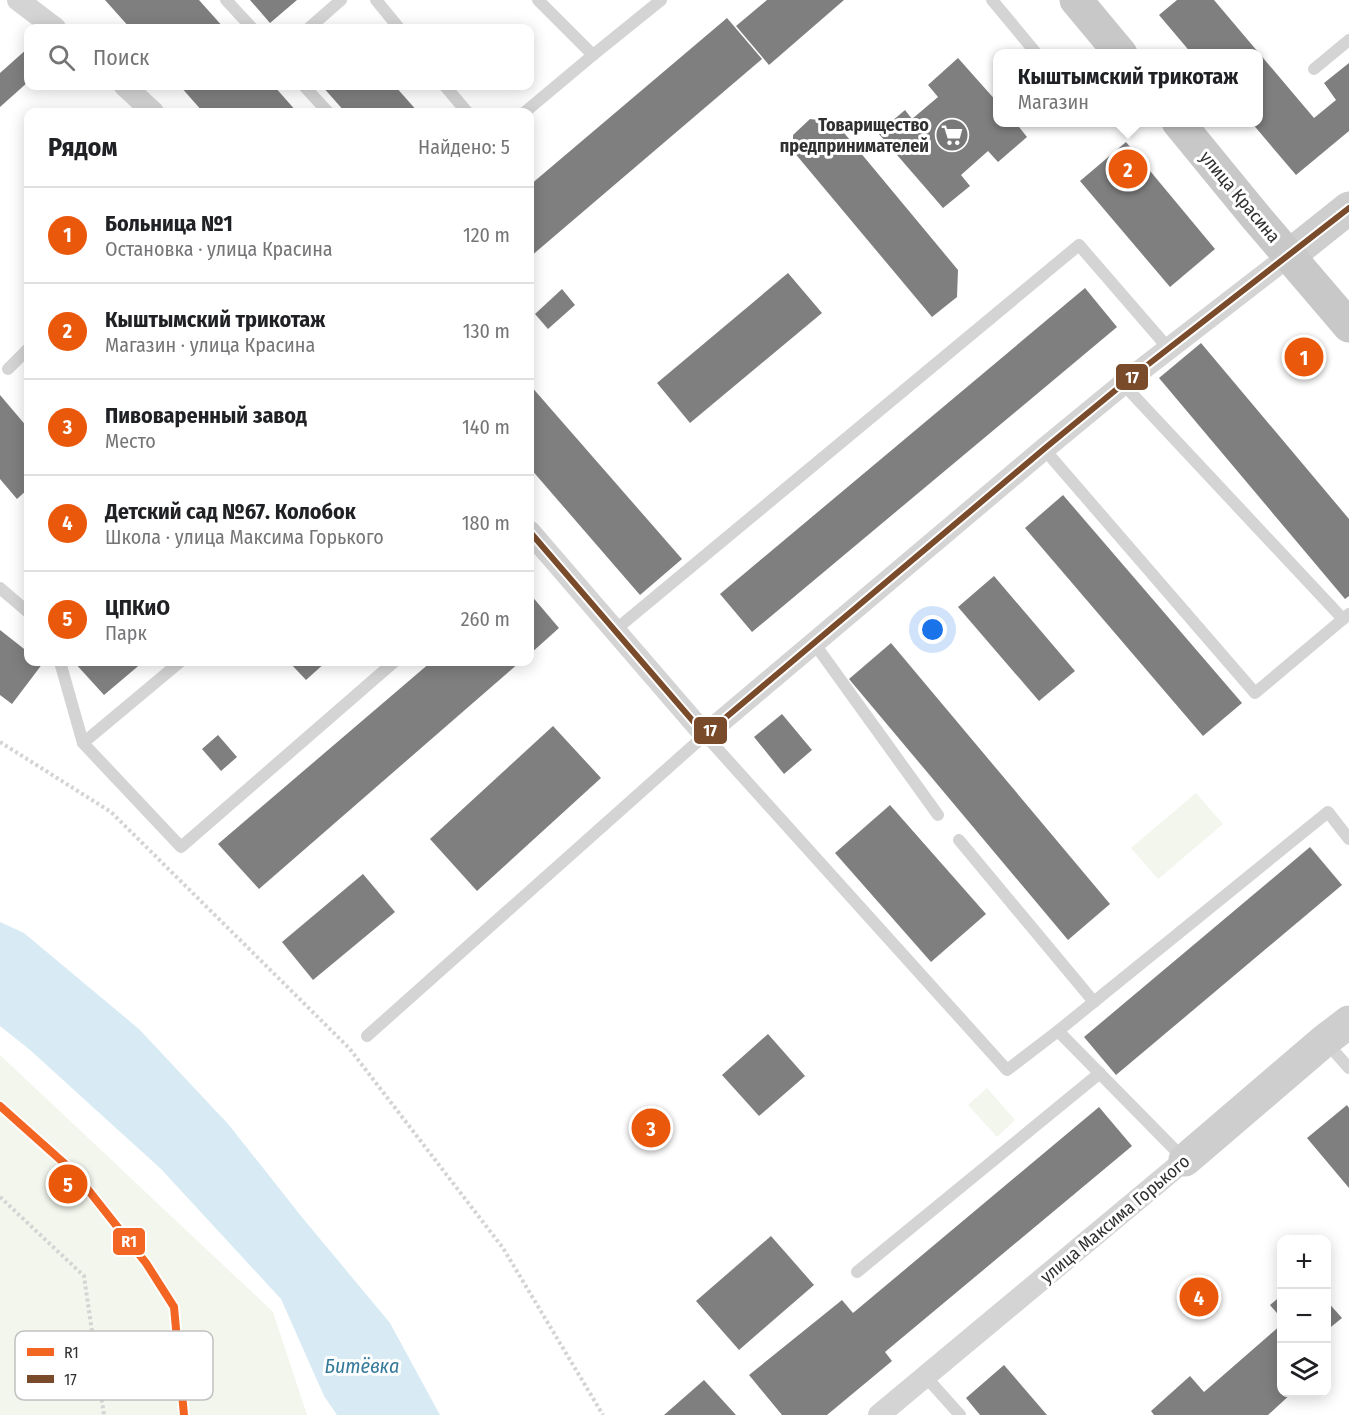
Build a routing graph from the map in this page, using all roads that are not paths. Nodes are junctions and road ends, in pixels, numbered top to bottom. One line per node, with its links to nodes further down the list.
1 (18, 0): 9 (street)
2 (226, 0): 10 (lane)
3 (341, 0): 11 (lane)
4 (376, 0): 12 (lane)
5 (538, 0): 16 (lane)
6 (661, 0): 16 (lane)
7 (992, 0): 14 (lane)
8 (1076, 0): 15 (main road)
9 (50, 24)
10 (248, 24)
11 (314, 24)
12 (396, 24)
13 (1349, 39): 17 (lane)
14 (1033, 49)
15 (1117, 49)
16 (593, 55): 24 (lane)
17 (1314, 69)
18 (129, 90): 21 (street)
19 (308, 90): 22 (lane)
20 (448, 90): 23 (lane)
21 (149, 108)
22 (324, 108)
23 (463, 108)
24 (530, 108)
25 (1181, 127): 27 (main road, улица Красина)
26 (1349, 208): 27 (street)
27 (1290, 255): 28 (main road, улица Красина); 29 (street)
28 (1349, 326)
29 (1170, 348): 32 (street); 38 (lane)
30 (24, 353): 31 (lane)
31 (8, 369)
32 (1123, 384): 33 (street); 37 (lane)
33 (1044, 449): 37 (lane); 39 (street)
34 (534, 541): 38 (street)
35 (0, 588): 36 (lane)
36 (24, 609)
37 (1346, 617)
38 (614, 631): 43 (street)
39 (814, 643): 43 (street); 45 (lane)
40 (61, 666): 44 (lane)
41 (175, 666): 44 (lane)
42 (389, 666): 44 (lane)
43 (705, 735): 49 (lane); 51 (lane)
44 (83, 742)
45 (938, 815)
46 (1349, 839): 48 (lane)
47 (959, 840): 48 (lane)
48 (1094, 1002): 49 (lane)
49 (1058, 1031): 53 (lane)
50 (1336, 1031): 52 (lane); 54 (street, улица Максима Горького)
51 (367, 1036)
52 (1349, 1068)
53 (1100, 1073): 54 (lane); 55 (lane)
54 (1185, 1161): 56 (street, улица Максима Горького)
55 (857, 1272)
56 (926, 1377): 57 (street, улица Максима Горького); 58 (lane)
57 (879, 1415)
58 (960, 1415)

